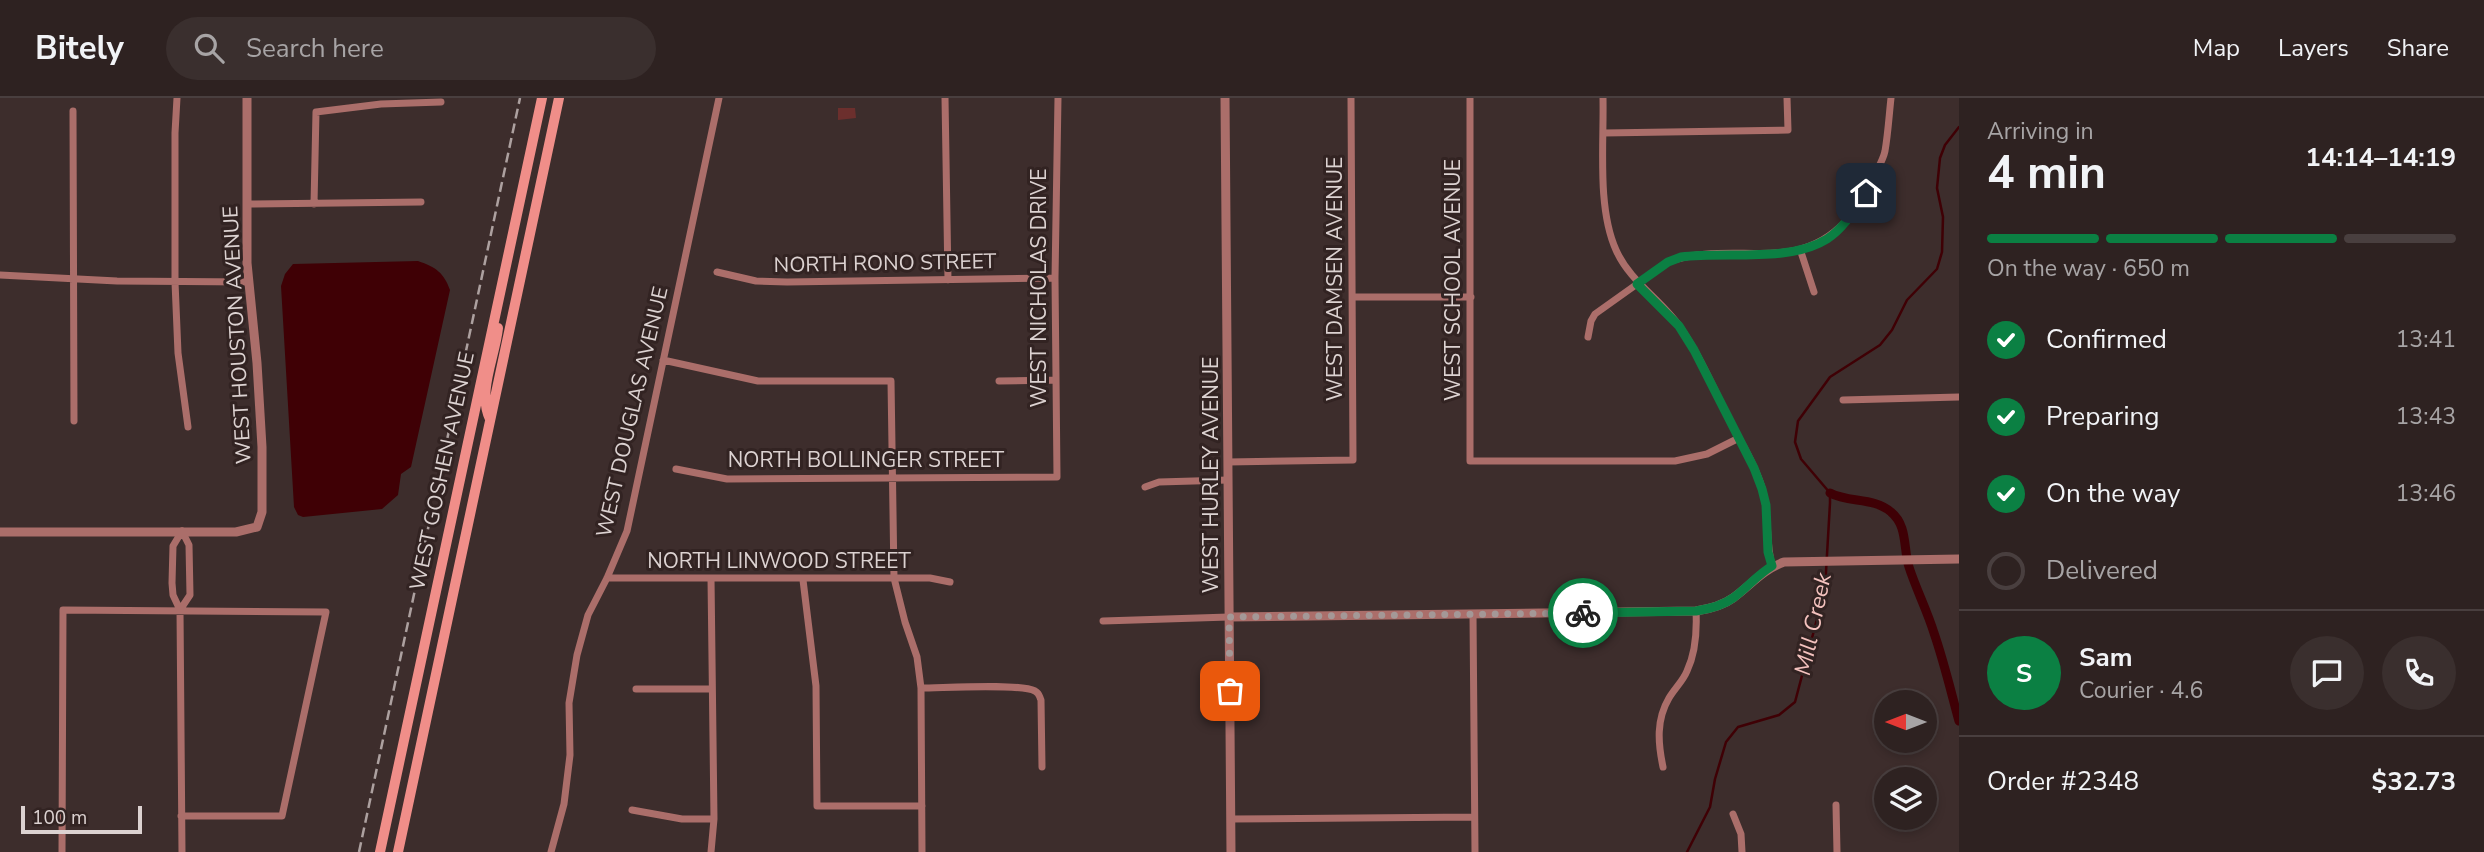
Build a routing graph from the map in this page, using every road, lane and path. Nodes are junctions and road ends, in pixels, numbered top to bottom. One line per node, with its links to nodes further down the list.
1 (177, 98): 26 (street)
2 (247, 98): 18 (street, WEST HOUSTON AVENUE)
3 (542, 98): 32 (main road, WEST GOSHEN AVENUE)
4 (559, 98): 39 (main road, WEST GOSHEN AVENUE)
5 (719, 98): 34 (street, WEST DOUGLAS AVENUE)
6 (945, 98): 25 (street)
7 (1058, 98): 23 (street, WEST NICHOLAS DRIVE)
8 (1225, 98): 43 (street, WEST HURLEY AVENUE)
9 (1351, 98): 30 (street, WEST DAMSEN AVENUE)
10 (1470, 98): 31 (street, WEST SCHOOL AVENUE)
11 (1603, 98): 16 (street)
12 (1787, 98): 16 (street)
13 (1891, 98): 20 (street)
14 (441, 102): 19 (street)
15 (73, 111): 24 (street)
16 (1604, 133): 28 (street)
17 (421, 202): 19 (street)
18 (247, 204): 19 (street); 27 (street, WEST HOUSTON AVENUE)
19 (314, 204)
20 (1800, 249): 28 (street); 29 (street)
21 (717, 272): 25 (street, NORTH RONO STREET)
22 (0, 275): 24 (street)
23 (1055, 278): 25 (street, NORTH RONO STREET); 35 (street, WEST NICHOLAS DRIVE)
24 (74, 279): 26 (street); 40 (street)
25 (948, 280)
26 (175, 282): 27 (street); 41 (street)
27 (248, 282): 49 (street, WEST HOUSTON AVENUE)
28 (1637, 284): 33 (street); 42 (street)
29 (1814, 292)
30 (1353, 297): 31 (street); 43 (street, WEST DAMSEN AVENUE)
31 (1471, 297): 42 (street, WEST SCHOOL AVENUE)
32 (495, 318): 39 (main road); 80 (main road, WEST GOSHEN AVENUE)
33 (1588, 337)
34 (663, 360): 46 (street); 55 (street, WEST DOUGLAS AVENUE)
35 (1056, 380): 36 (street); 45 (street, WEST NICHOLAS DRIVE)
36 (999, 381)
37 (1959, 397): 38 (street)
38 (1843, 400)
39 (491, 419): 81 (main road, WEST GOSHEN AVENUE)
40 (74, 421)
41 (188, 427)
42 (1739, 438): 52 (street)
43 (1228, 462): 47 (street, WEST HURLEY AVENUE)
44 (676, 469): 46 (street, NORTH BOLLINGER STREET)
45 (1057, 477): 46 (street, NORTH BOLLINGER STREET)
46 (893, 479): 57 (street)
47 (1228, 480): 48 (street); 63 (street, WEST HURLEY AVENUE)
48 (1145, 487)
49 (182, 531): 50 (street); 53 (street); 54 (street)
50 (0, 532)
51 (1959, 559): 52 (street)
52 (1772, 566): 61 (street)
53 (173, 572): 54 (street); 60 (street)
54 (189, 572): 60 (street)
55 (607, 578): 56 (street, NORTH LINWOOD STREET); 82 (street, WEST DOUGLAS AVENUE)
56 (711, 578): 58 (street, NORTH LINWOOD STREET); 67 (street)
57 (894, 578): 58 (street, NORTH LINWOOD STREET); 59 (street, NORTH LINWOOD STREET); 65 (street)
58 (803, 580): 71 (street)
59 (950, 582)
60 (180, 610): 74 (street); 74 (street); 78 (street)
61 (1696, 611): 62 (street); 69 (street)
62 (1473, 614): 63 (street); 75 (street)
63 (1229, 617): 64 (street); 77 (street, WEST HURLEY AVENUE)
64 (1103, 621)
65 (921, 688): 68 (street); 71 (street)
66 (636, 690): 67 (street)
67 (712, 690): 76 (street)
68 (1042, 767)
69 (1663, 767)
70 (1836, 805): 88 (street)
71 (922, 806): 84 (street)
72 (632, 810): 76 (street)
73 (1732, 814): 87 (street)
74 (181, 816): 79 (street)
75 (1474, 817): 77 (street); 86 (street)
76 (714, 819): 83 (street)
77 (1231, 819): 85 (street, WEST HURLEY AVENUE)
78 (62, 852)
79 (182, 852)
80 (380, 852)
81 (398, 852)
82 (551, 852)
83 (710, 852)
84 (922, 852)
85 (1231, 852)
86 (1475, 852)
87 (1742, 852)
88 (1837, 852)

